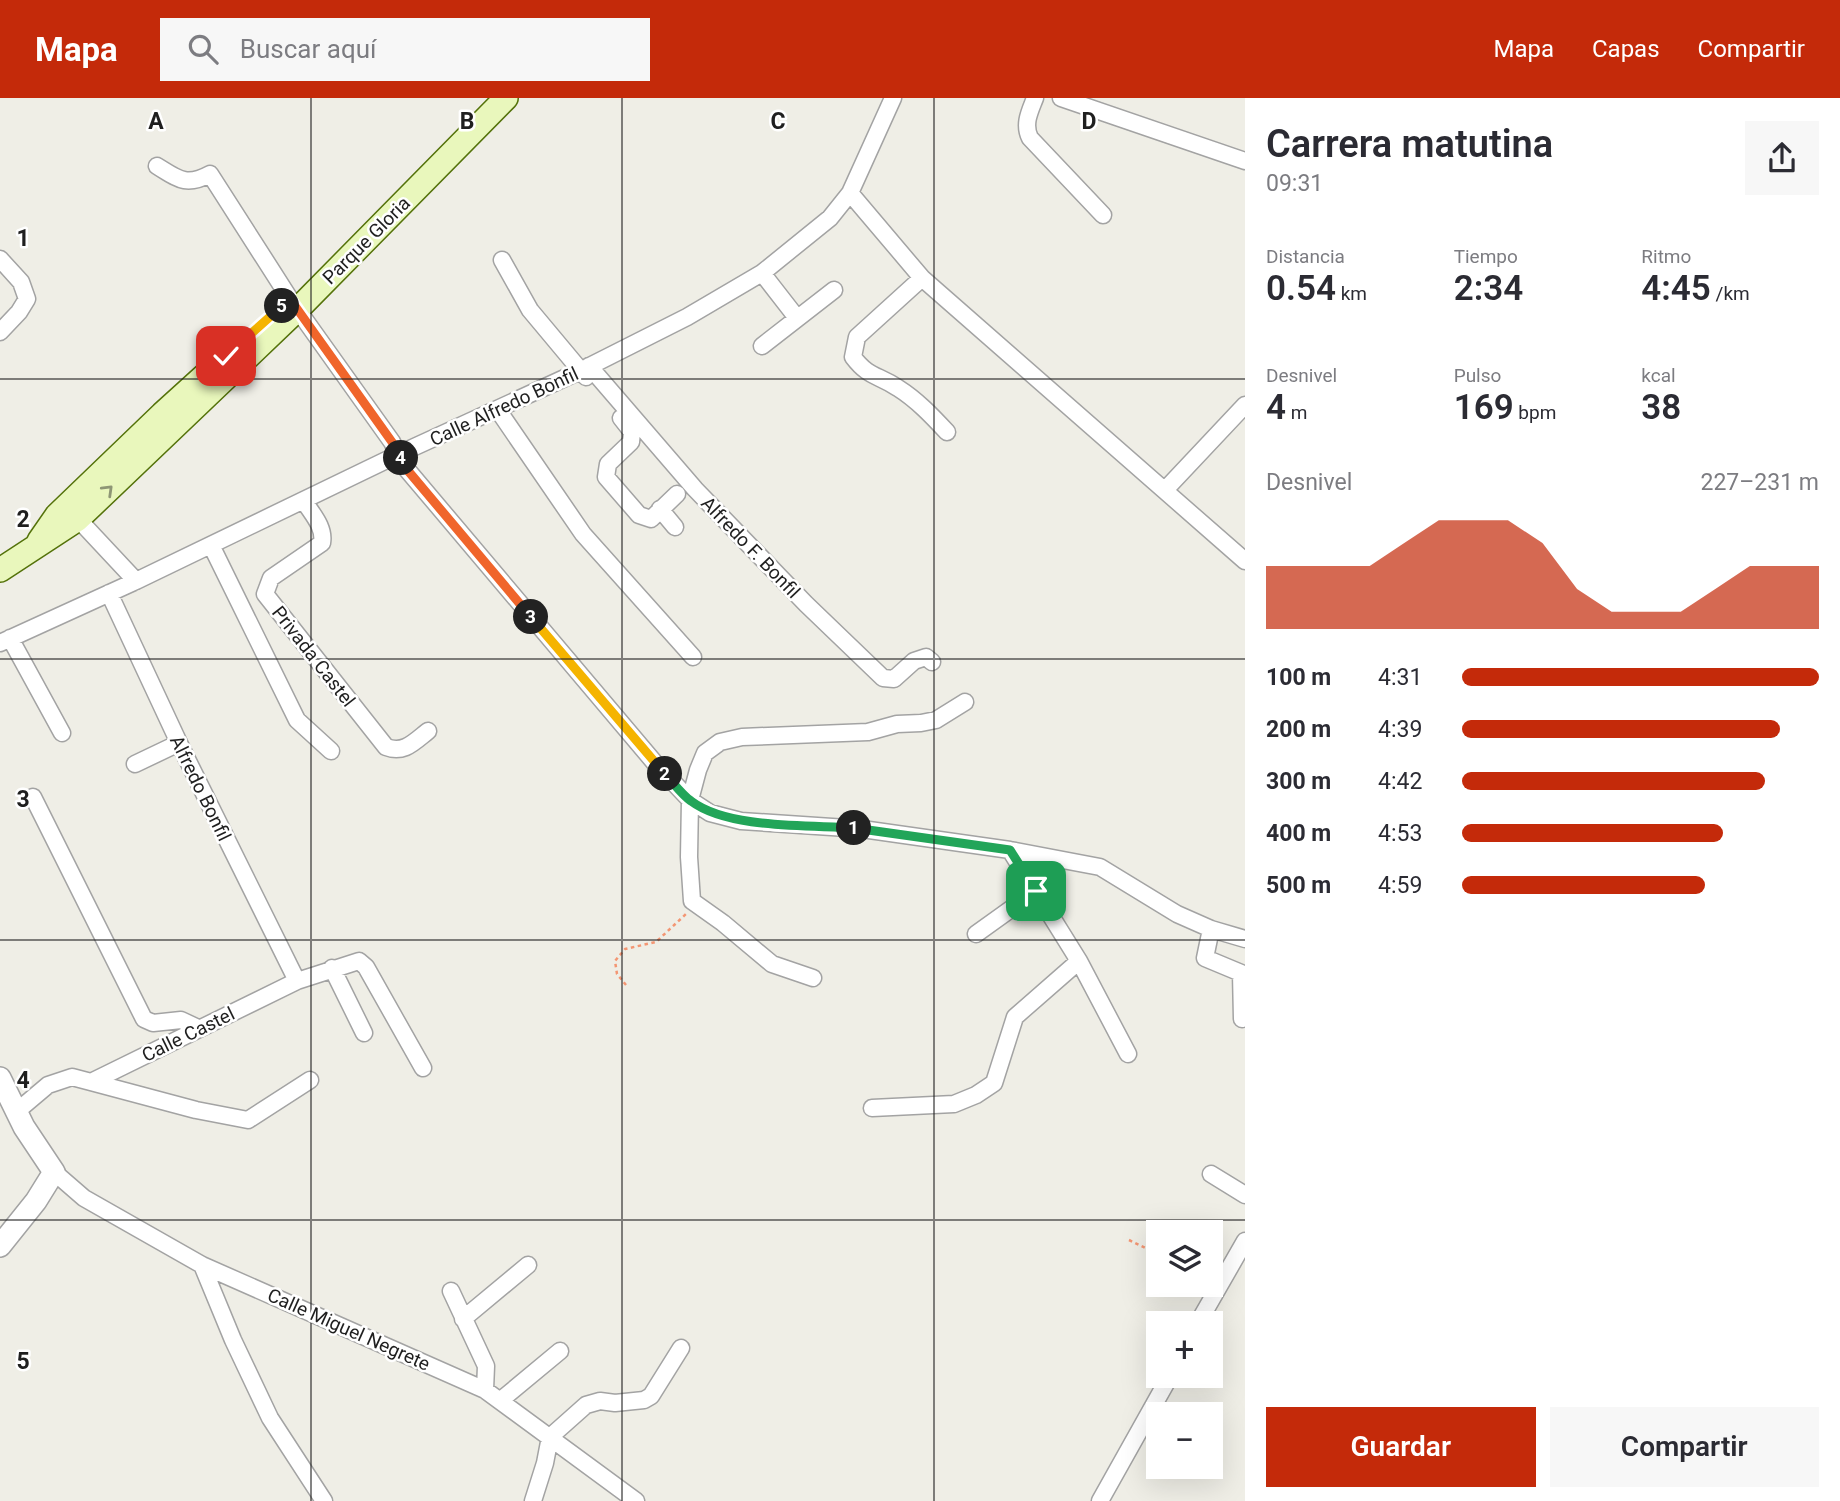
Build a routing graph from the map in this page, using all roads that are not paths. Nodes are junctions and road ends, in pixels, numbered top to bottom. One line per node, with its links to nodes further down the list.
1 (486, 98): 15 (main road, Parque Gloria)
2 (506, 98): 15 (main road, Parque Gloria)
3 (893, 98): 8 (street, Calle Alfredo Bonfil)
4 (1035, 98): 9 (street)
5 (1061, 98): 6 (street)
6 (1245, 161)
7 (157, 166): 15 (street)
8 (850, 193): 12 (street, Calle Alfredo Bonfil); 13 (street)
9 (1103, 215)
10 (0, 259): 17 (street)
11 (502, 260): 19 (street)
12 (762, 273): 16 (street); 19 (street, Calle Alfredo Bonfil)
13 (922, 278): 23 (street); 25 (street)
14 (834, 290): 16 (street)
15 (294, 304): 22 (main road, Parque Gloria); 24 (street)
16 (797, 318): 18 (street)
17 (0, 332)
18 (762, 346)
19 (585, 369): 21 (street, Calle Alfredo Bonfil); 28 (street); 39 (street, Alfredo F. Bonfil)
20 (1245, 405): 25 (street)
21 (498, 410): 24 (street, Calle Alfredo Bonfil); 38 (street)
22 (168, 420): 29 (main road, Parque Gloria, one-way to 22); 32 (main road, Parque Gloria)
23 (947, 432)
24 (399, 454): 27 (street, Calle Alfredo Bonfil); 47 (street)
25 (1165, 490): 33 (street)
26 (677, 494): 28 (street)
27 (304, 501): 31 (street, Calle Alfredo Bonfil); 41 (street, Privada Castel)
28 (660, 509): 30 (street)
29 (78, 519): 32 (main road, Parque Gloria); 35 (street)
30 (675, 527)
31 (211, 545): 35 (street, Calle Alfredo Bonfil); 44 (street, Privada Castel)
32 (35, 546): 34 (main road, Parque Gloria)
33 (1245, 561)
34 (0, 570)
35 (136, 581): 36 (street, Calle Alfredo Bonfil)
36 (109, 593): 37 (street, Calle Alfredo Bonfil); 43 (street, Alfredo Bonfil)
37 (5, 640): 42 (street)
38 (693, 657)
39 (932, 662)
40 (965, 702): 47 (street)
41 (428, 731)
42 (62, 733)
43 (179, 743): 45 (street); 56 (street, Alfredo Bonfil)
44 (331, 751)
45 (135, 764)
46 (33, 797): 58 (street)
47 (690, 800): 48 (street); 55 (street)
48 (1010, 850): 49 (street); 50 (street)
49 (1036, 891): 51 (street); 53 (street)
50 (1212, 929): 52 (street); 57 (street)
51 (976, 934)
52 (1245, 940)
53 (1079, 961): 60 (street); 65 (street)
54 (332, 968): 56 (street, Calle Castel); 59 (street); 61 (street, Calle Castel)
55 (813, 978)
56 (297, 981): 58 (street, Calle Castel)
57 (1242, 1019)
58 (198, 1028): 64 (street, Calle Castel)
59 (364, 1033)
60 (1128, 1054)
61 (423, 1068)
62 (0, 1078): 66 (street)
63 (310, 1080): 64 (street)
64 (91, 1082): 66 (street, Calle Castel)
65 (872, 1108)
66 (16, 1112): 67 (street)
67 (54, 1172): 70 (street); 72 (street, Calle Miguel Negrete)
68 (1211, 1174): 69 (street)
69 (1245, 1195)
70 (0, 1246)
71 (1242, 1251): 75 (street)
72 (202, 1265): 80 (street, Calle Miguel Negrete); 83 (street)
73 (528, 1265): 76 (street)
74 (451, 1291): 76 (street)
75 (1205, 1311)
76 (463, 1319): 80 (street)
77 (681, 1348): 82 (street)
78 (560, 1351): 81 (street)
79 (1163, 1388): 86 (street)
80 (485, 1390): 81 (street, Calle Miguel Negrete)
81 (501, 1400): 82 (street, Calle Miguel Negrete)
82 (550, 1437): 84 (street); 85 (street, Calle Miguel Negrete)
83 (324, 1501)
84 (533, 1501)
85 (636, 1501)
86 (1100, 1501)

